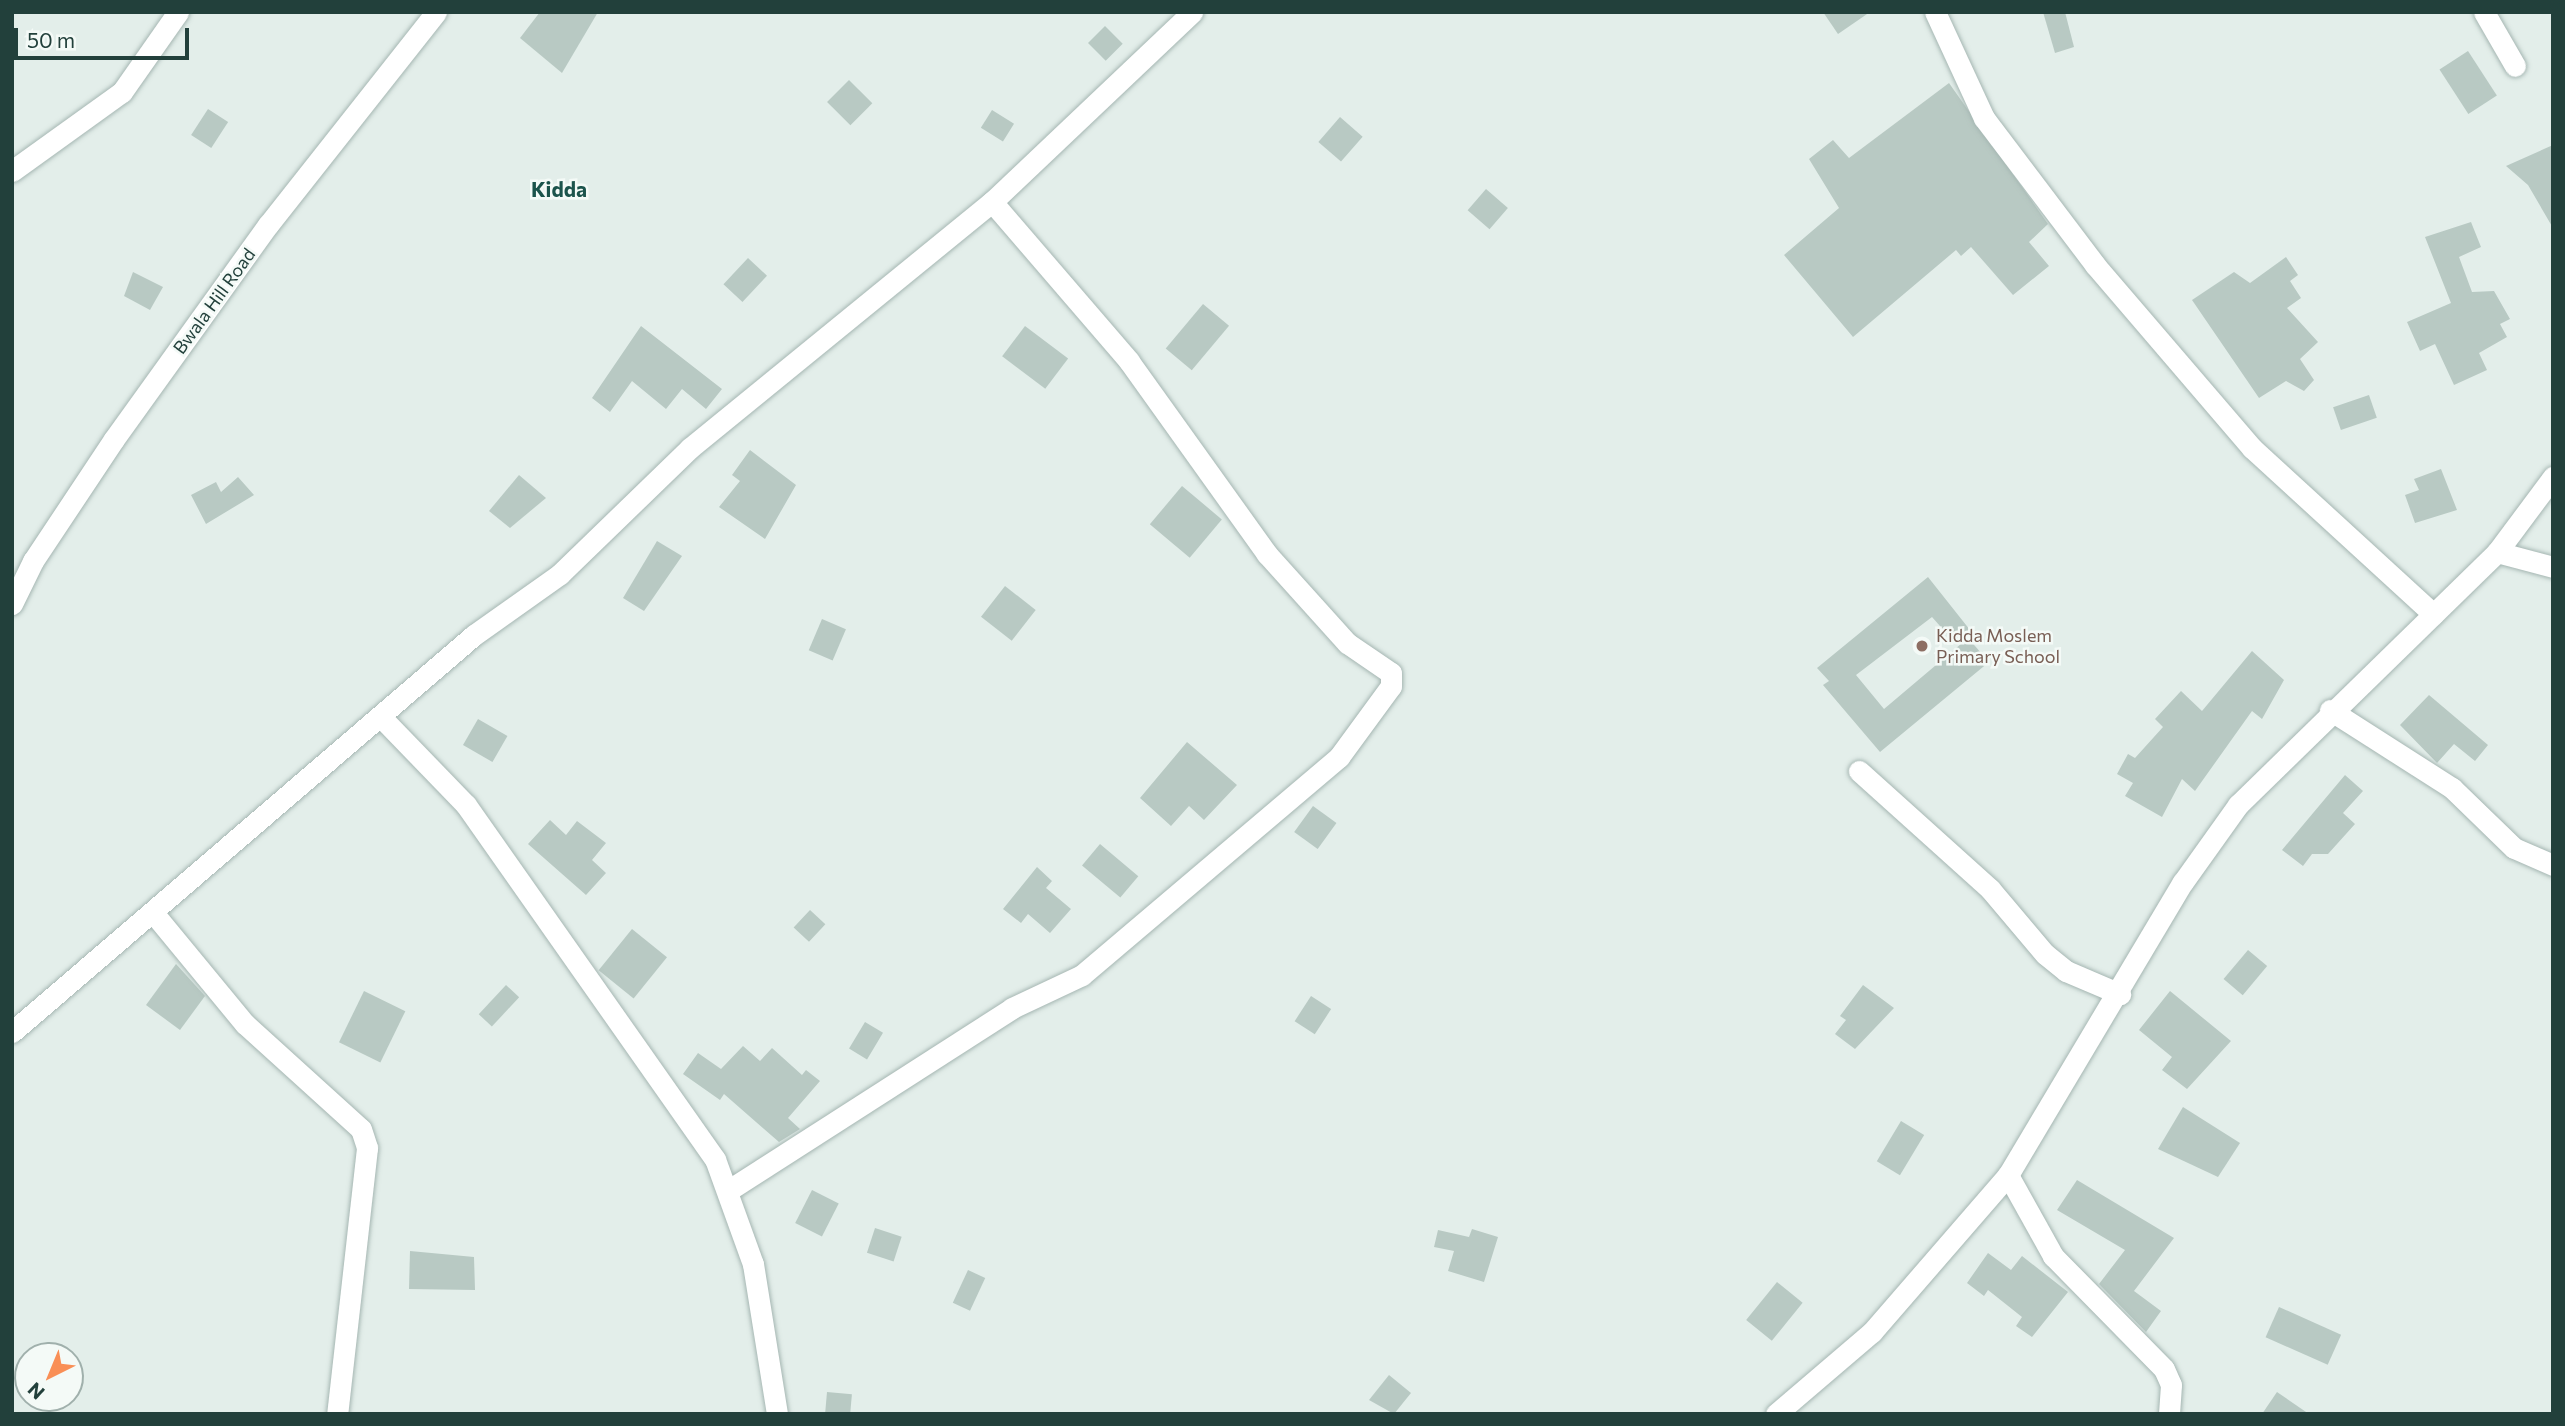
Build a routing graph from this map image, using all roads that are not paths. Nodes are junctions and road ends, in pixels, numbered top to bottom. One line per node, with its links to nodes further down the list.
1 (178, 12): 7 (street)
2 (436, 12): 12 (street, Bwala Hill Road)
3 (1192, 12): 8 (street)
4 (1936, 12): 13 (street)
5 (2484, 12): 6 (street)
6 (2515, 66)
7 (12, 171)
8 (992, 202): 15 (street); 22 (street)
9 (2553, 477): 10 (street)
10 (2497, 552): 11 (street); 13 (street)
11 (2553, 567)
12 (12, 604)
13 (2432, 614): 14 (street)
14 (2329, 710): 17 (street); 19 (street)
15 (381, 717): 18 (street); 22 (street)
16 (1859, 771): 19 (street)
17 (2553, 865)
18 (155, 915): 20 (street); 23 (street)
19 (2120, 994): 21 (street)
20 (12, 1032)
21 (2008, 1175): 25 (street); 26 (street)
22 (729, 1190): 24 (street)
23 (337, 1414)
24 (777, 1414)
25 (1776, 1414)
26 (2169, 1414)

